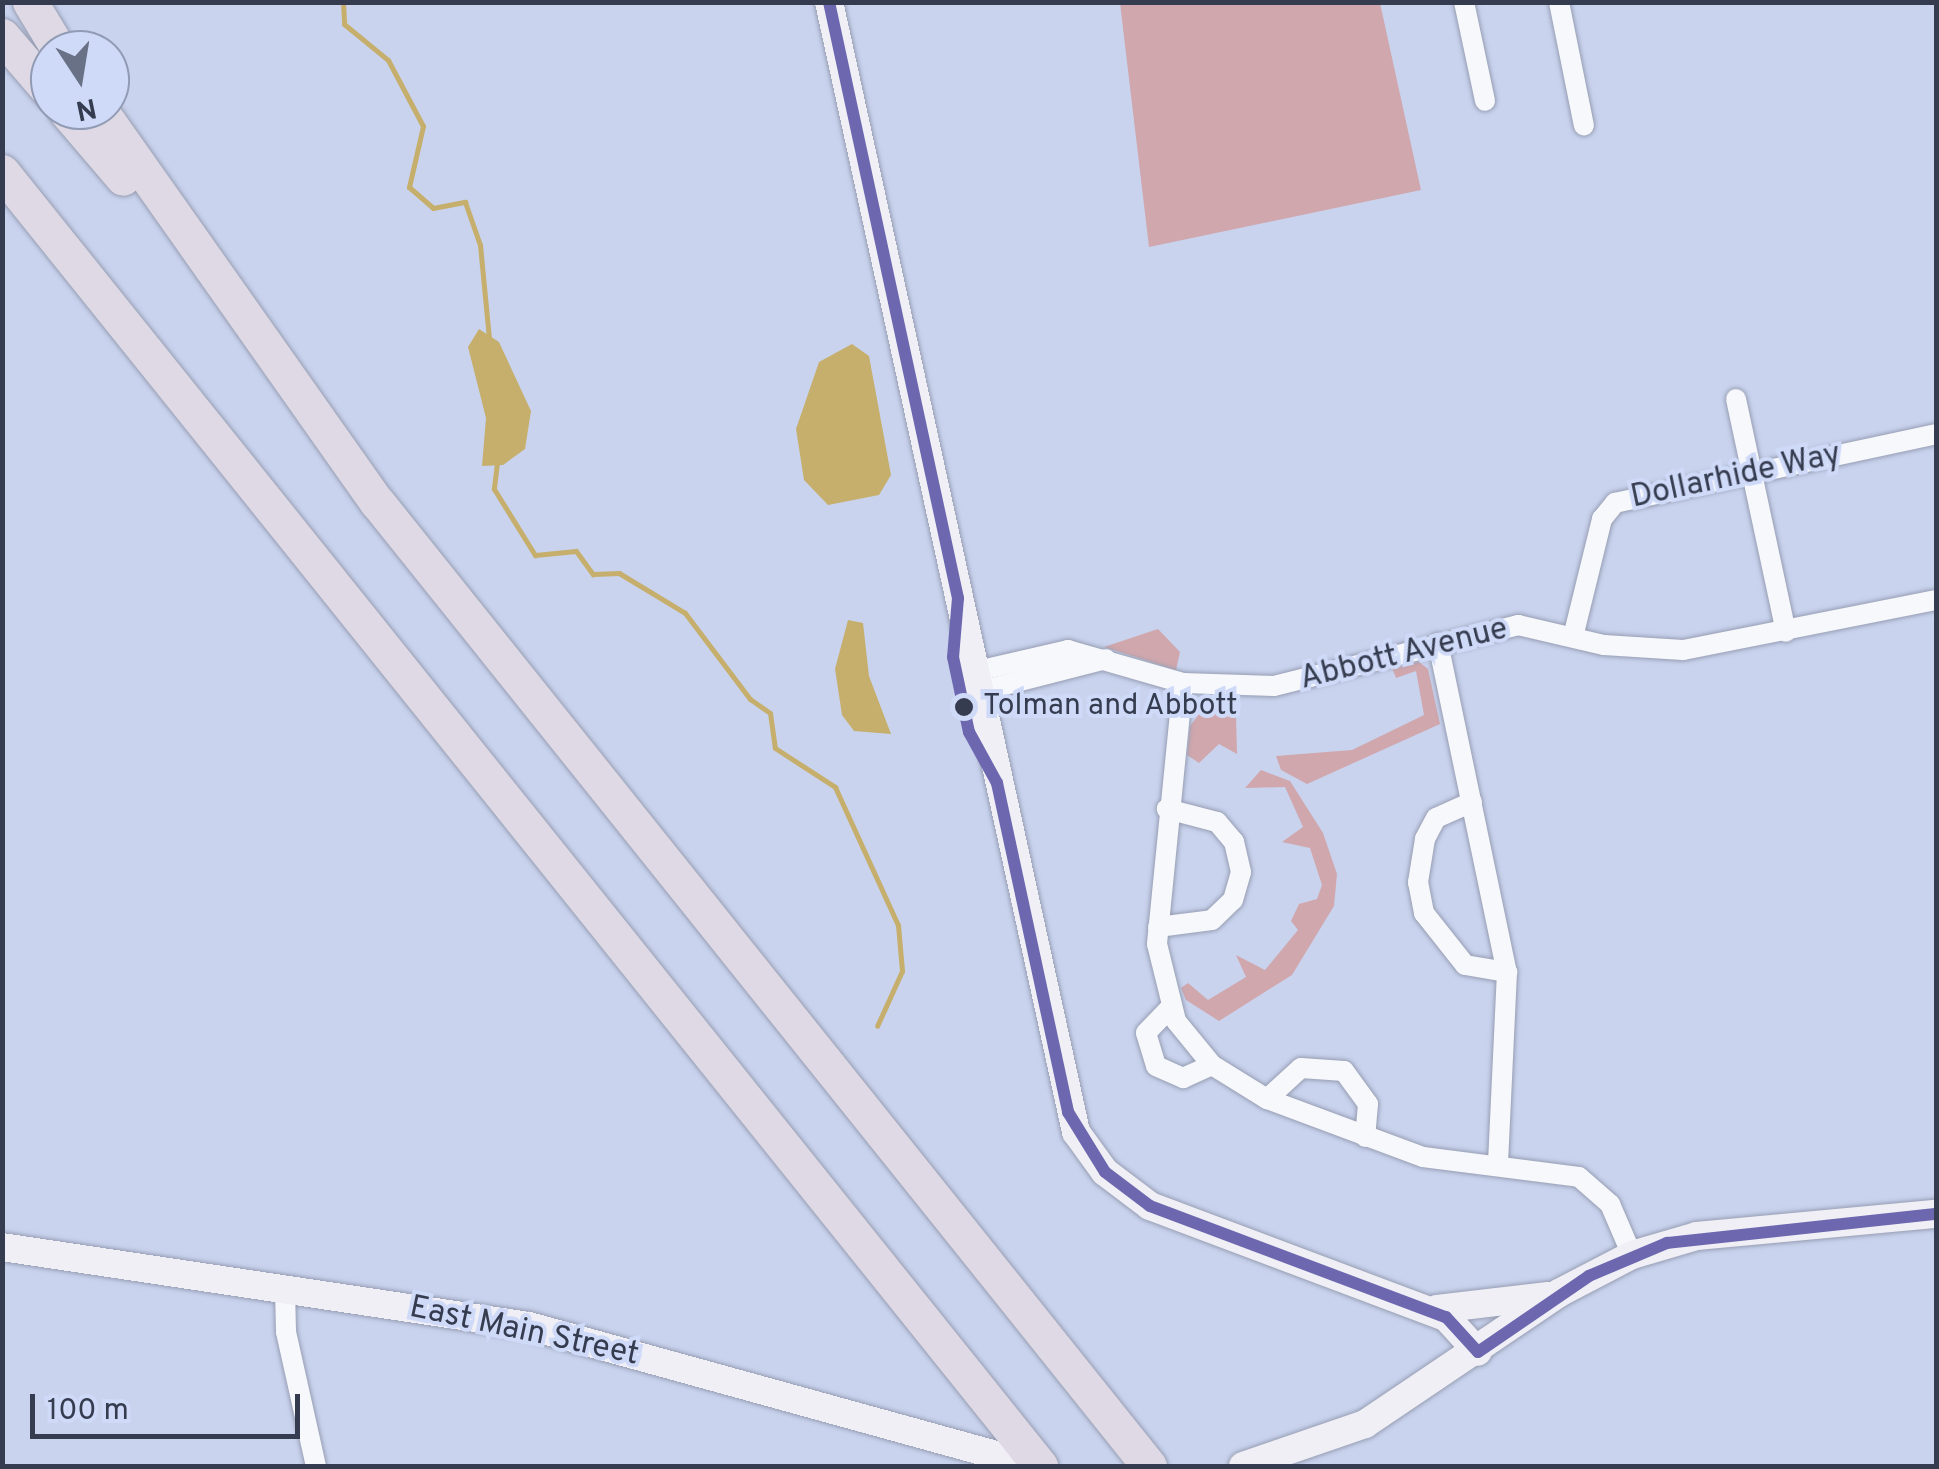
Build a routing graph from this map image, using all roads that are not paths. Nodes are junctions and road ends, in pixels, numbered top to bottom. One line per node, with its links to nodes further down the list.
1 (30, 2): 5 (highway)
2 (829, 2): 23 (street)
3 (1464, 2): 8 (street)
4 (1559, 2): 9 (street)
5 (47, 30)
6 (2, 36): 7 (highway)
7 (30, 69)
8 (1485, 102)
9 (1584, 126)
10 (82, 130): 14 (highway)
11 (114, 130): 14 (highway)
12 (2, 172): 15 (highway)
13 (2, 194): 15 (highway)
14 (250, 328): 44 (highway)
15 (175, 390): 43 (highway)
16 (1736, 399): 18 (street)
17 (1936, 434): 18 (street, Dollarhide Way)
18 (1752, 473): 20 (street); 21 (street, Dollarhide Way)
19 (1936, 600): 20 (street, Abbott Avenue)
20 (1786, 632): 21 (street, Abbott Avenue)
21 (1573, 636): 22 (street, Abbott Avenue)
22 (1438, 642): 24 (street, Abbott Avenue); 25 (street)
23 (975, 682): 24 (street, Abbott Avenue); 39 (street)
24 (1183, 683): 26 (street)
25 (1472, 802): 28 (street); 28 (street)
26 (1167, 809): 27 (street); 27 (street)
27 (1158, 926): 29 (street)
28 (1506, 972): 33 (street)
29 (1169, 1010): 30 (street); 30 (street)
30 (1212, 1065): 31 (street)
31 (1267, 1099): 32 (street); 32 (street)
32 (1366, 1136): 33 (street)
33 (1498, 1164): 36 (street)
34 (1936, 1214): 36 (street)
35 (2, 1247): 37 (street, East Main Street)
36 (1632, 1255): 38 (street)
37 (285, 1290): 42 (street); 43 (street, East Main Street)
38 (1559, 1293): 39 (street); 40 (street)
39 (1422, 1308): 40 (street)
40 (1478, 1352): 41 (street)
41 (1254, 1464)
42 (316, 1466)
43 (1038, 1466)
44 (1150, 1466)

